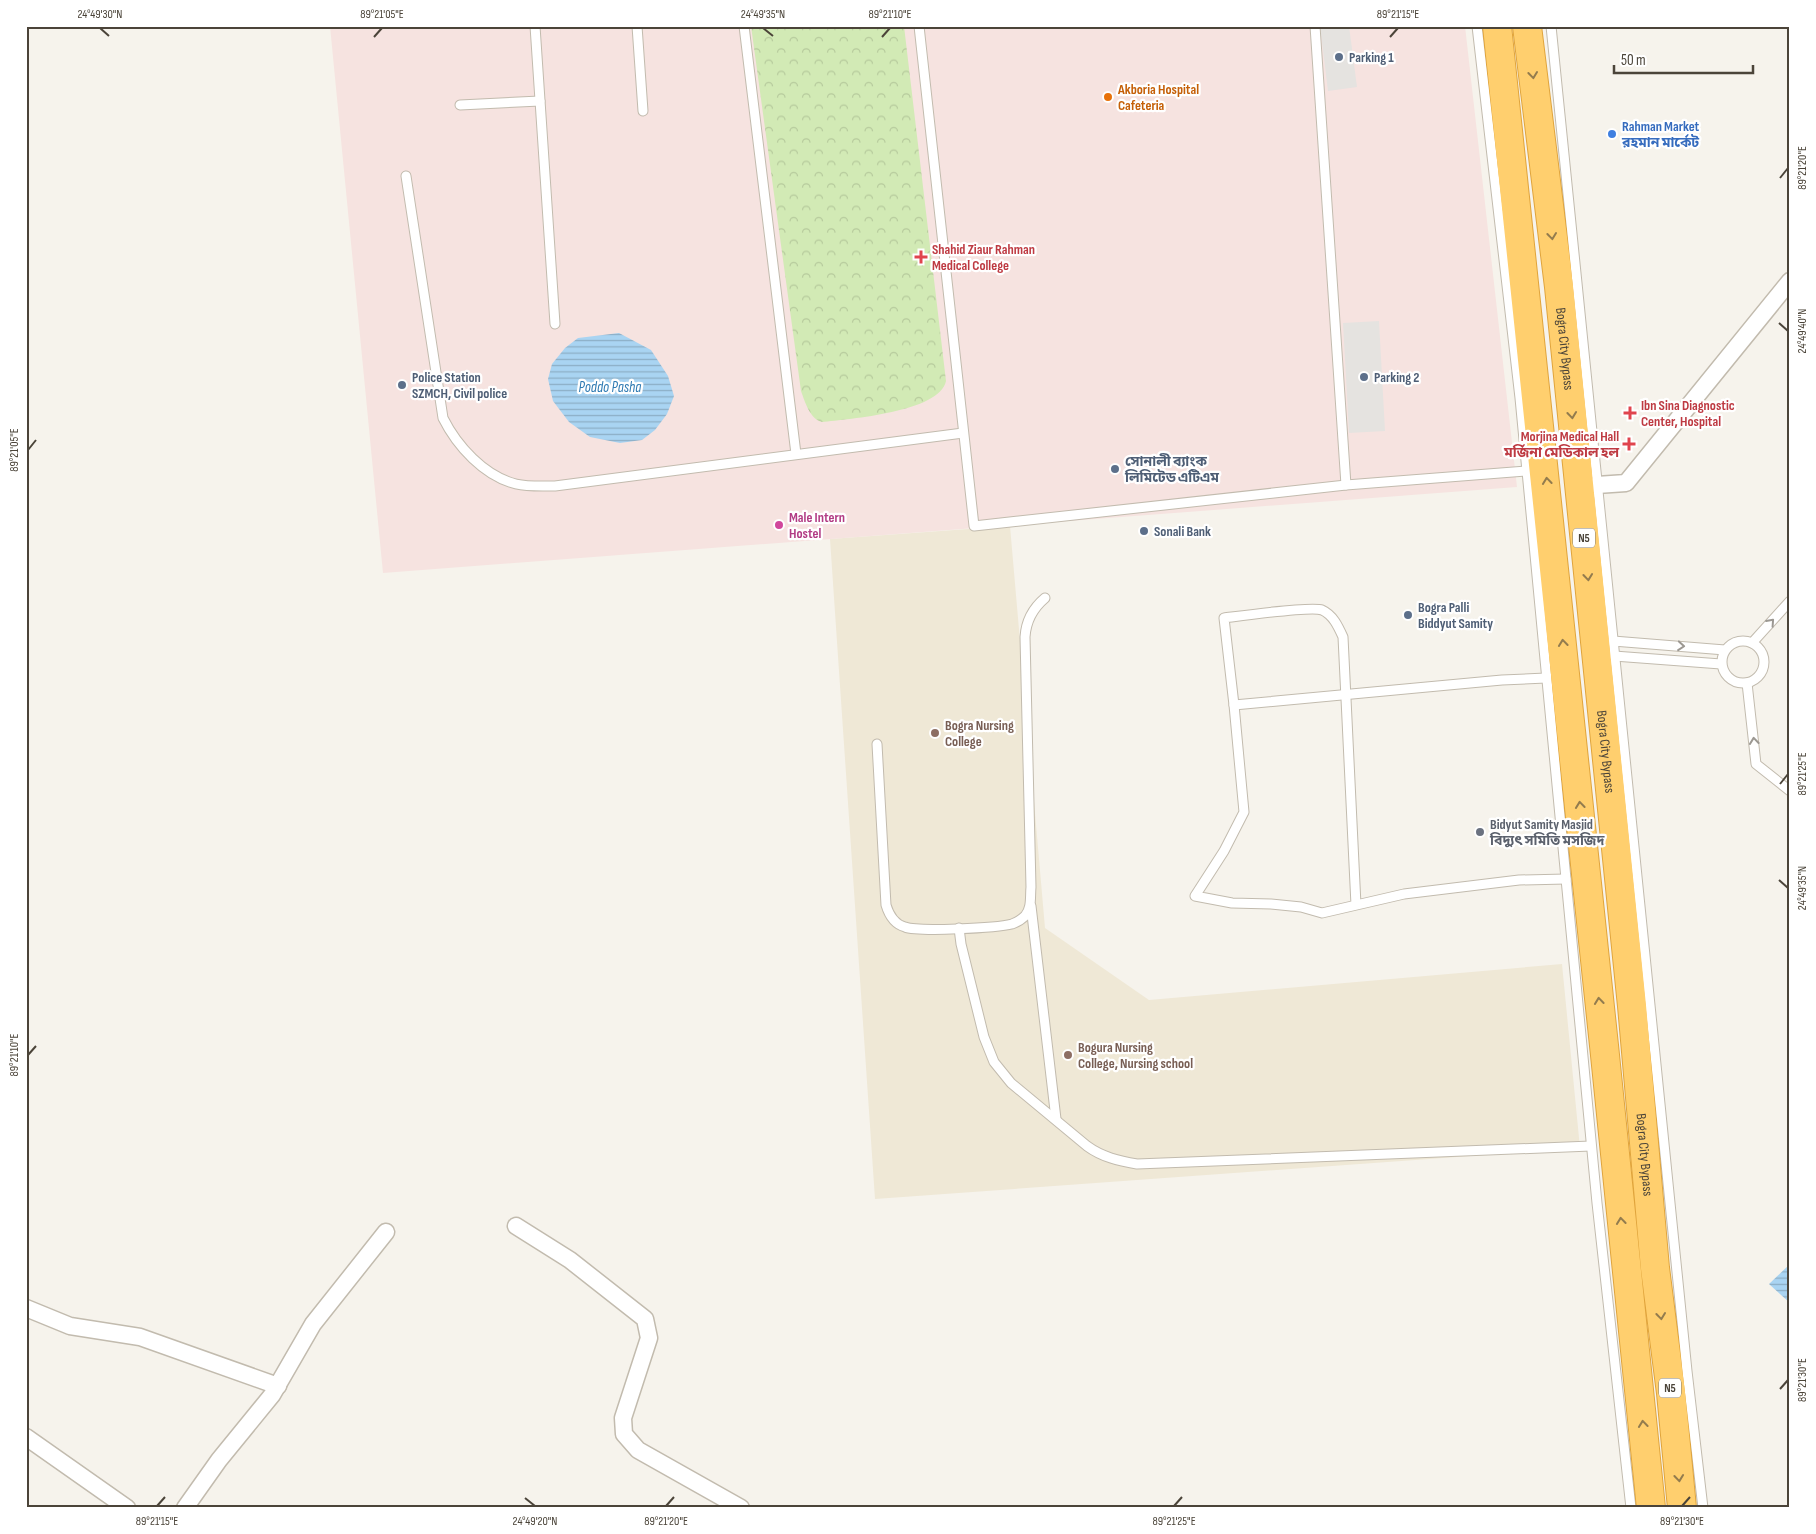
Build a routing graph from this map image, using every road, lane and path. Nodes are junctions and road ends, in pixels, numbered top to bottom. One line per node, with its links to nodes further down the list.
1 (535, 26): 10 (lane)
2 (637, 26): 12 (lane)
3 (744, 26): 17 (lane)
4 (919, 26): 16 (lane)
5 (1315, 26): 19 (lane)
6 (1477, 26): 18 (lane)
7 (1497, 26): 49 (highway, N5, one-way to 7)
8 (1527, 26): 50 (highway, Bogra City Bypass / N5, one-way to 50)
9 (1551, 26): 20 (lane)
10 (540, 101): 11 (lane); 15 (lane)
11 (460, 105)
12 (643, 111)
13 (406, 176): 17 (lane)
14 (1790, 281): 20 (street)
15 (555, 324)
16 (963, 433): 17 (lane); 19 (lane)
17 (796, 454)
18 (1527, 471): 19 (lane); 28 (lane)
19 (1346, 485)
20 (1597, 485): 23 (lane)
21 (1045, 598): 35 (lane)
22 (1790, 602): 24 (lane, one-way to 22)
23 (1613, 641): 25 (lane, one-way to 25); 26 (lane)
24 (1752, 643): 25 (lane); 29 (lane)
25 (1725, 650): 27 (lane)
26 (1614, 656): 27 (lane); 51 (lane)
27 (1721, 664): 29 (lane)
28 (1546, 678): 30 (lane); 34 (lane)
29 (1747, 683): 33 (lane, one-way to 29)
30 (1346, 695): 31 (lane); 31 (lane); 36 (lane)
31 (1234, 704): 36 (lane)
32 (877, 744): 37 (lane)
33 (1789, 791)
34 (1566, 878): 36 (lane); 39 (lane)
35 (1030, 900): 37 (lane); 38 (lane)
36 (1356, 905)
37 (959, 928): 38 (lane)
38 (1056, 1119): 39 (lane)
39 (1591, 1146): 48 (lane)
40 (516, 1226): 47 (street)
41 (386, 1232): 43 (street)
42 (26, 1308): 43 (street)
43 (278, 1386): 46 (street)
44 (26, 1437): 45 (street)
45 (127, 1508)
46 (185, 1508)
47 (741, 1508)
48 (1631, 1508)
49 (1651, 1508)
50 (1682, 1508)
51 (1703, 1508)

